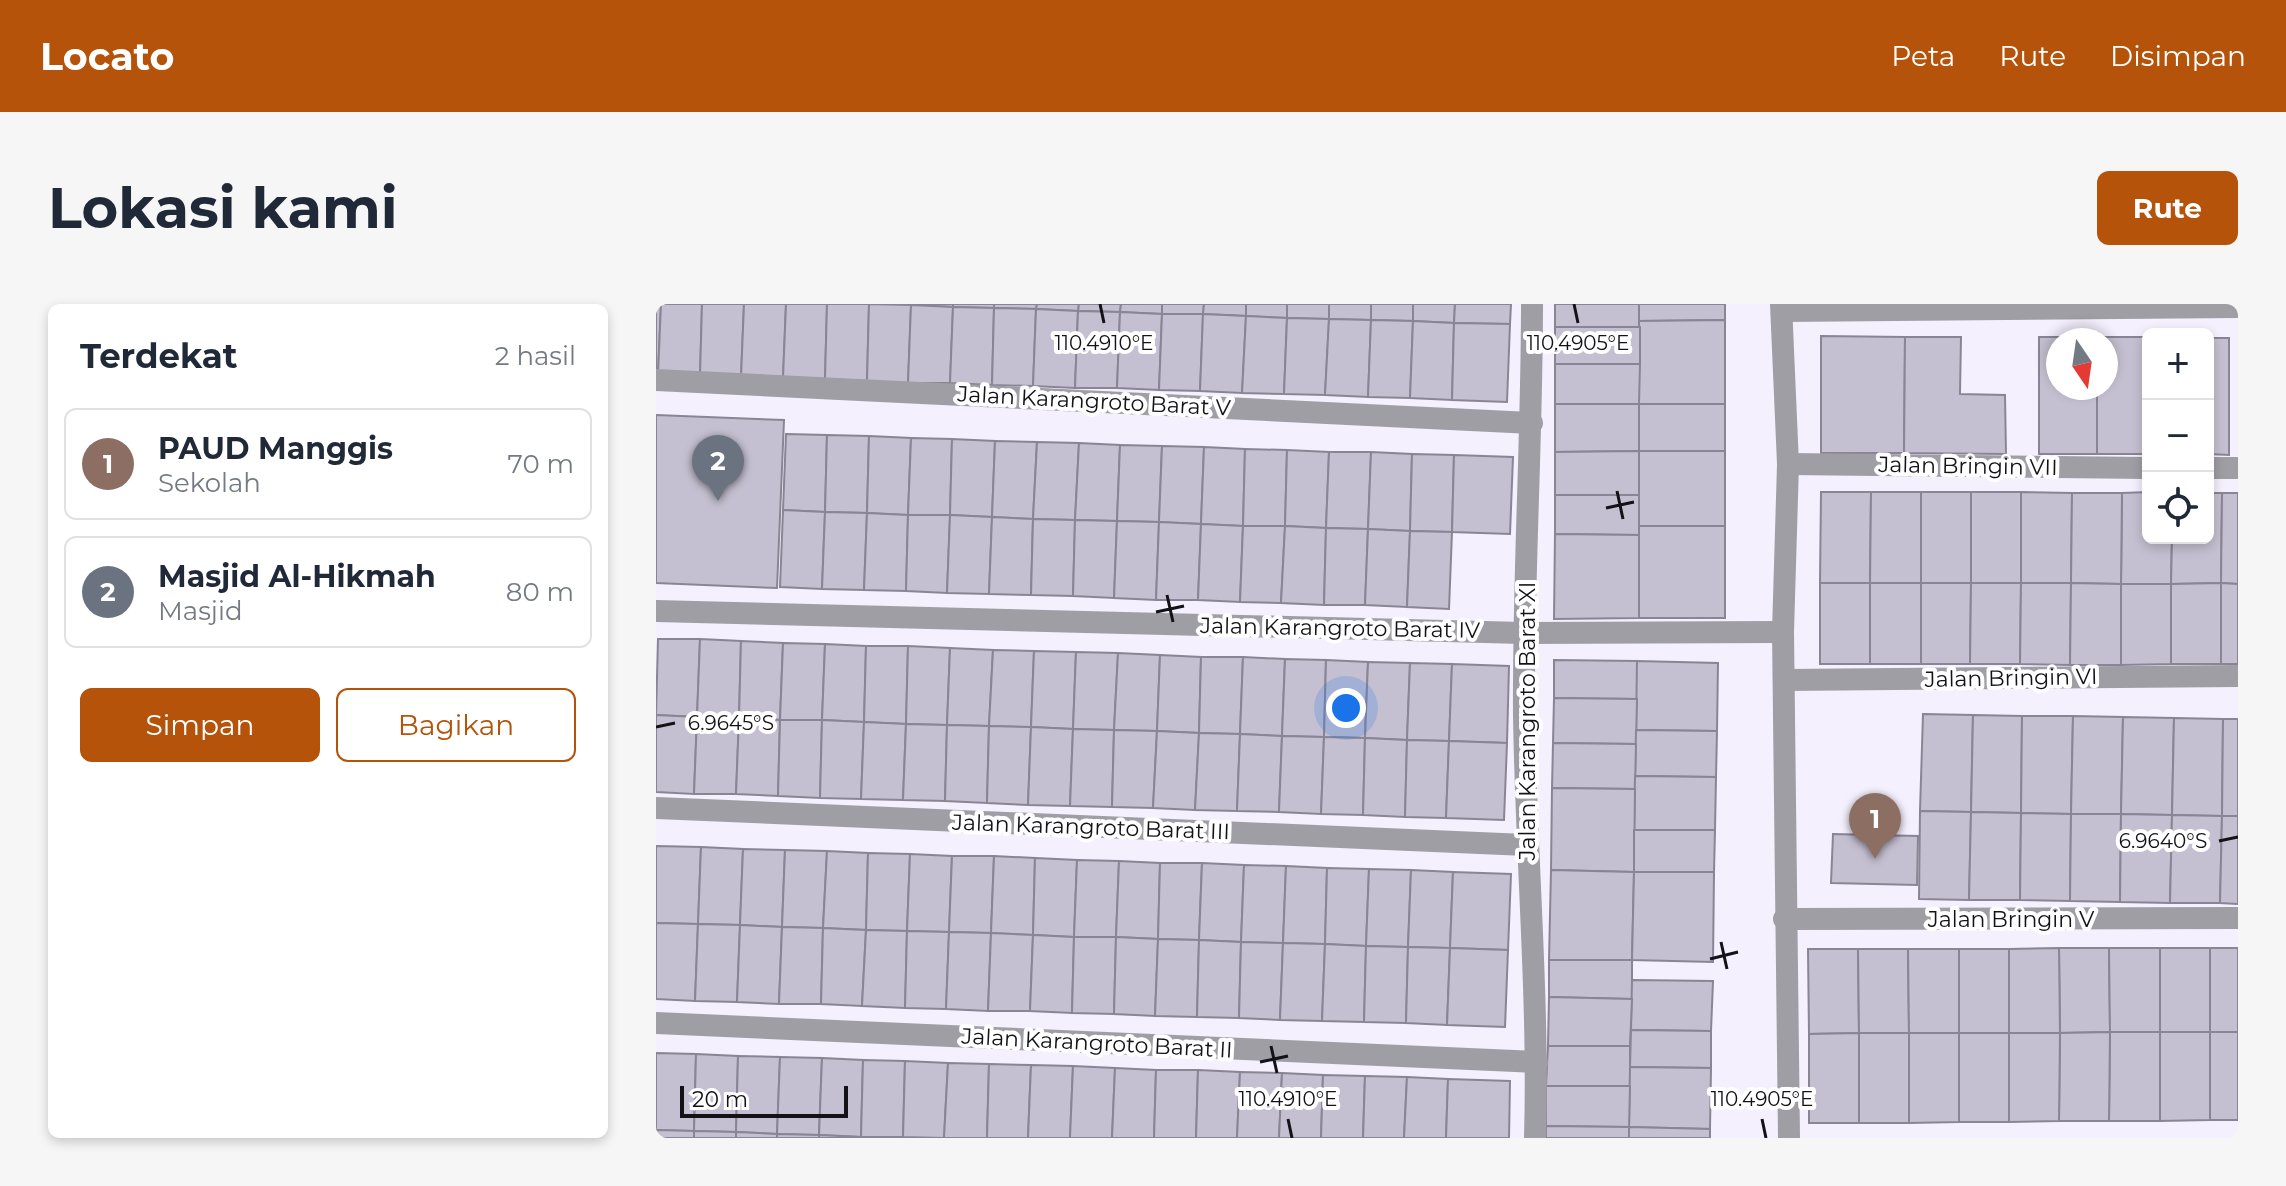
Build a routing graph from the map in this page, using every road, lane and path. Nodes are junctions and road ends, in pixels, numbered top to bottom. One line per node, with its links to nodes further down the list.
1 (1532, 304): 5 (street, Jalan Karangroto Barat XI)
2 (2238, 307): 3 (street)
3 (1783, 308): 6 (street)
4 (656, 380): 5 (street, Jalan Karangroto Barat V)
5 (1532, 423): 12 (street, Jalan Karangroto Barat XI)
6 (1788, 464): 7 (street, Jalan Bringin VII); 11 (street)
7 (2142, 468)
8 (2214, 468): 9 (street)
9 (2238, 468)
10 (656, 611): 12 (street, Jalan Karangroto Barat IV)
11 (1783, 632): 12 (street, Jalan Karangroto Barat IV); 14 (street)
12 (1523, 633): 16 (street, Jalan Karangroto Barat XI)
13 (2238, 676): 14 (street, Jalan Bringin VI)
14 (1785, 680): 18 (street)
15 (656, 808): 16 (street, Jalan Karangroto Barat III)
16 (1526, 845): 20 (street, Jalan Karangroto Barat XI)
17 (2238, 918): 18 (street, Jalan Bringin V)
18 (1784, 919): 22 (street)
19 (656, 1023): 20 (street, Jalan Karangroto Barat II)
20 (1537, 1062): 21 (street, Jalan Karangroto Barat XI)
21 (1535, 1138)
22 (1789, 1138)

